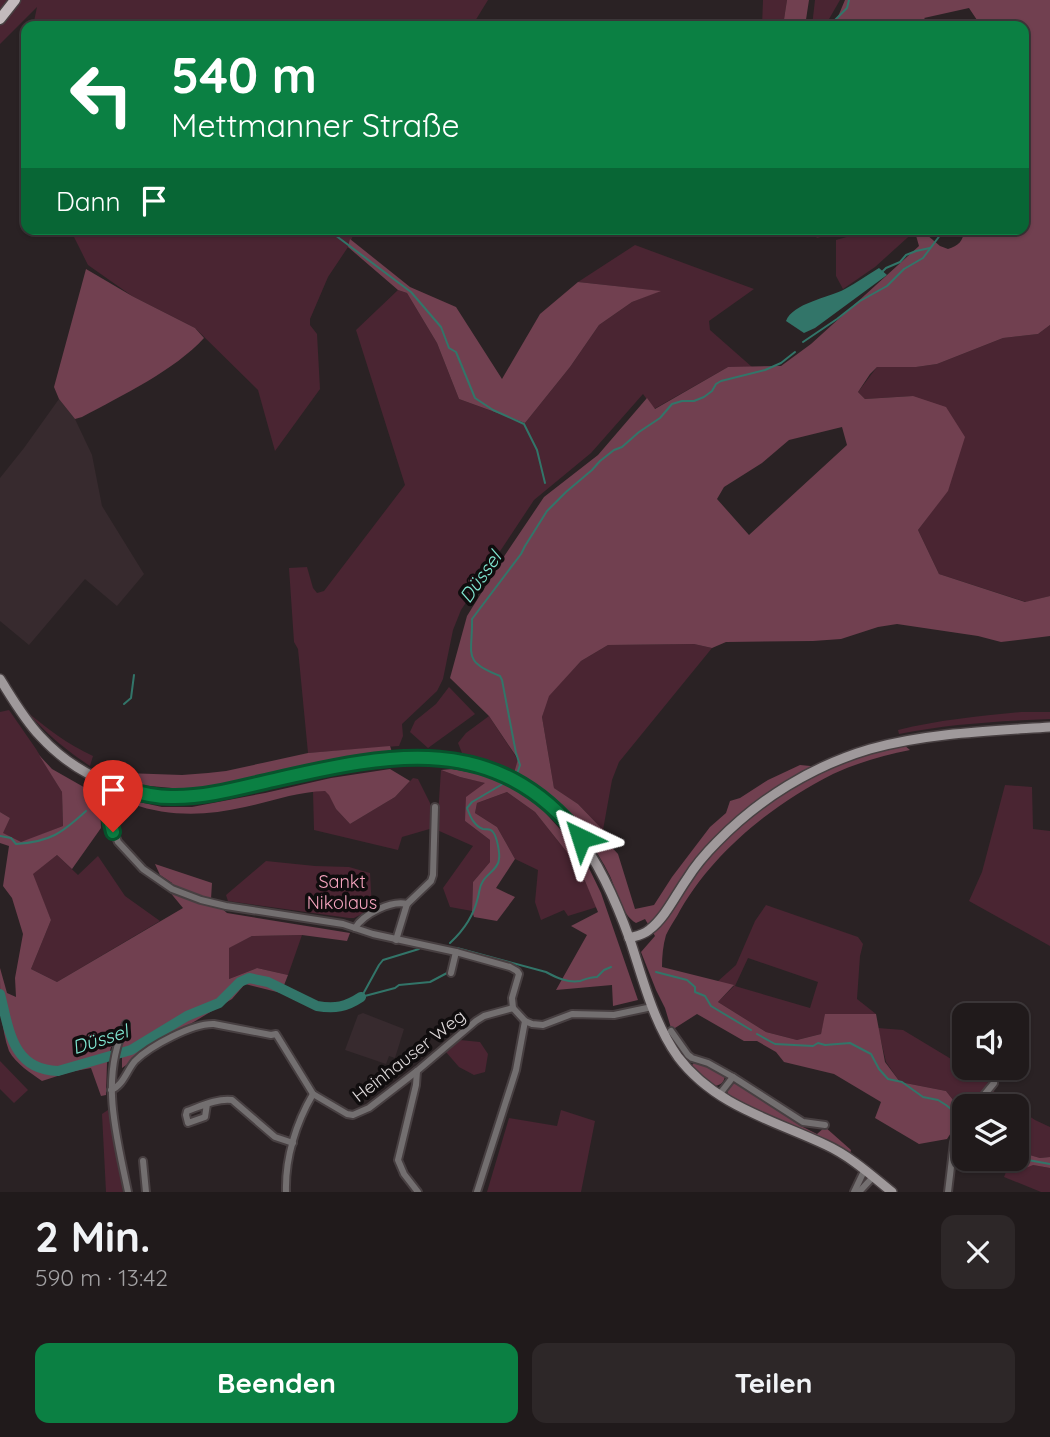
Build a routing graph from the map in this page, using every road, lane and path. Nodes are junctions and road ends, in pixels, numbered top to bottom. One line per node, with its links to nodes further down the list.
1 (15, 0): 2 (main road)
2 (0, 19)
3 (0, 679): 5 (main road)
4 (1050, 727): 9 (main road)
5 (112, 786): 8 (street); 9 (main road)
6 (435, 807): 7 (street)
7 (407, 904): 8 (street); 10 (street)
8 (355, 928): 10 (street)
9 (629, 938): 13 (main road)
10 (396, 940): 11 (street)
11 (456, 953): 12 (street); 14 (street)
12 (452, 973)
13 (652, 1007): 15 (street); 24 (main road)
14 (513, 1008): 15 (street); 18 (street, Heinhauser Weg)
15 (525, 1021): 36 (street)
16 (126, 1024): 21 (street)
17 (671, 1031): 19 (street)
18 (417, 1071): 22 (street, Heinhauser Weg); 35 (street)
19 (733, 1077): 24 (street); 26 (street)
20 (994, 1083): 23 (street)
21 (111, 1090): 22 (street, Heinhauser Weg); 32 (street)
22 (313, 1094): 27 (street)
23 (985, 1094)
24 (719, 1095): 30 (main road)
25 (207, 1104): 27 (street)
26 (825, 1125)
27 (293, 1143): 34 (street)
28 (952, 1159): 39 (street)
29 (143, 1161): 33 (street)
30 (864, 1171): 31 (main road); 37 (street)
31 (873, 1177): 37 (street); 38 (main road)
32 (128, 1192)
33 (146, 1192)
34 (285, 1192)
35 (418, 1192)
36 (477, 1192)
37 (857, 1192)
38 (892, 1192)
39 (948, 1192)

